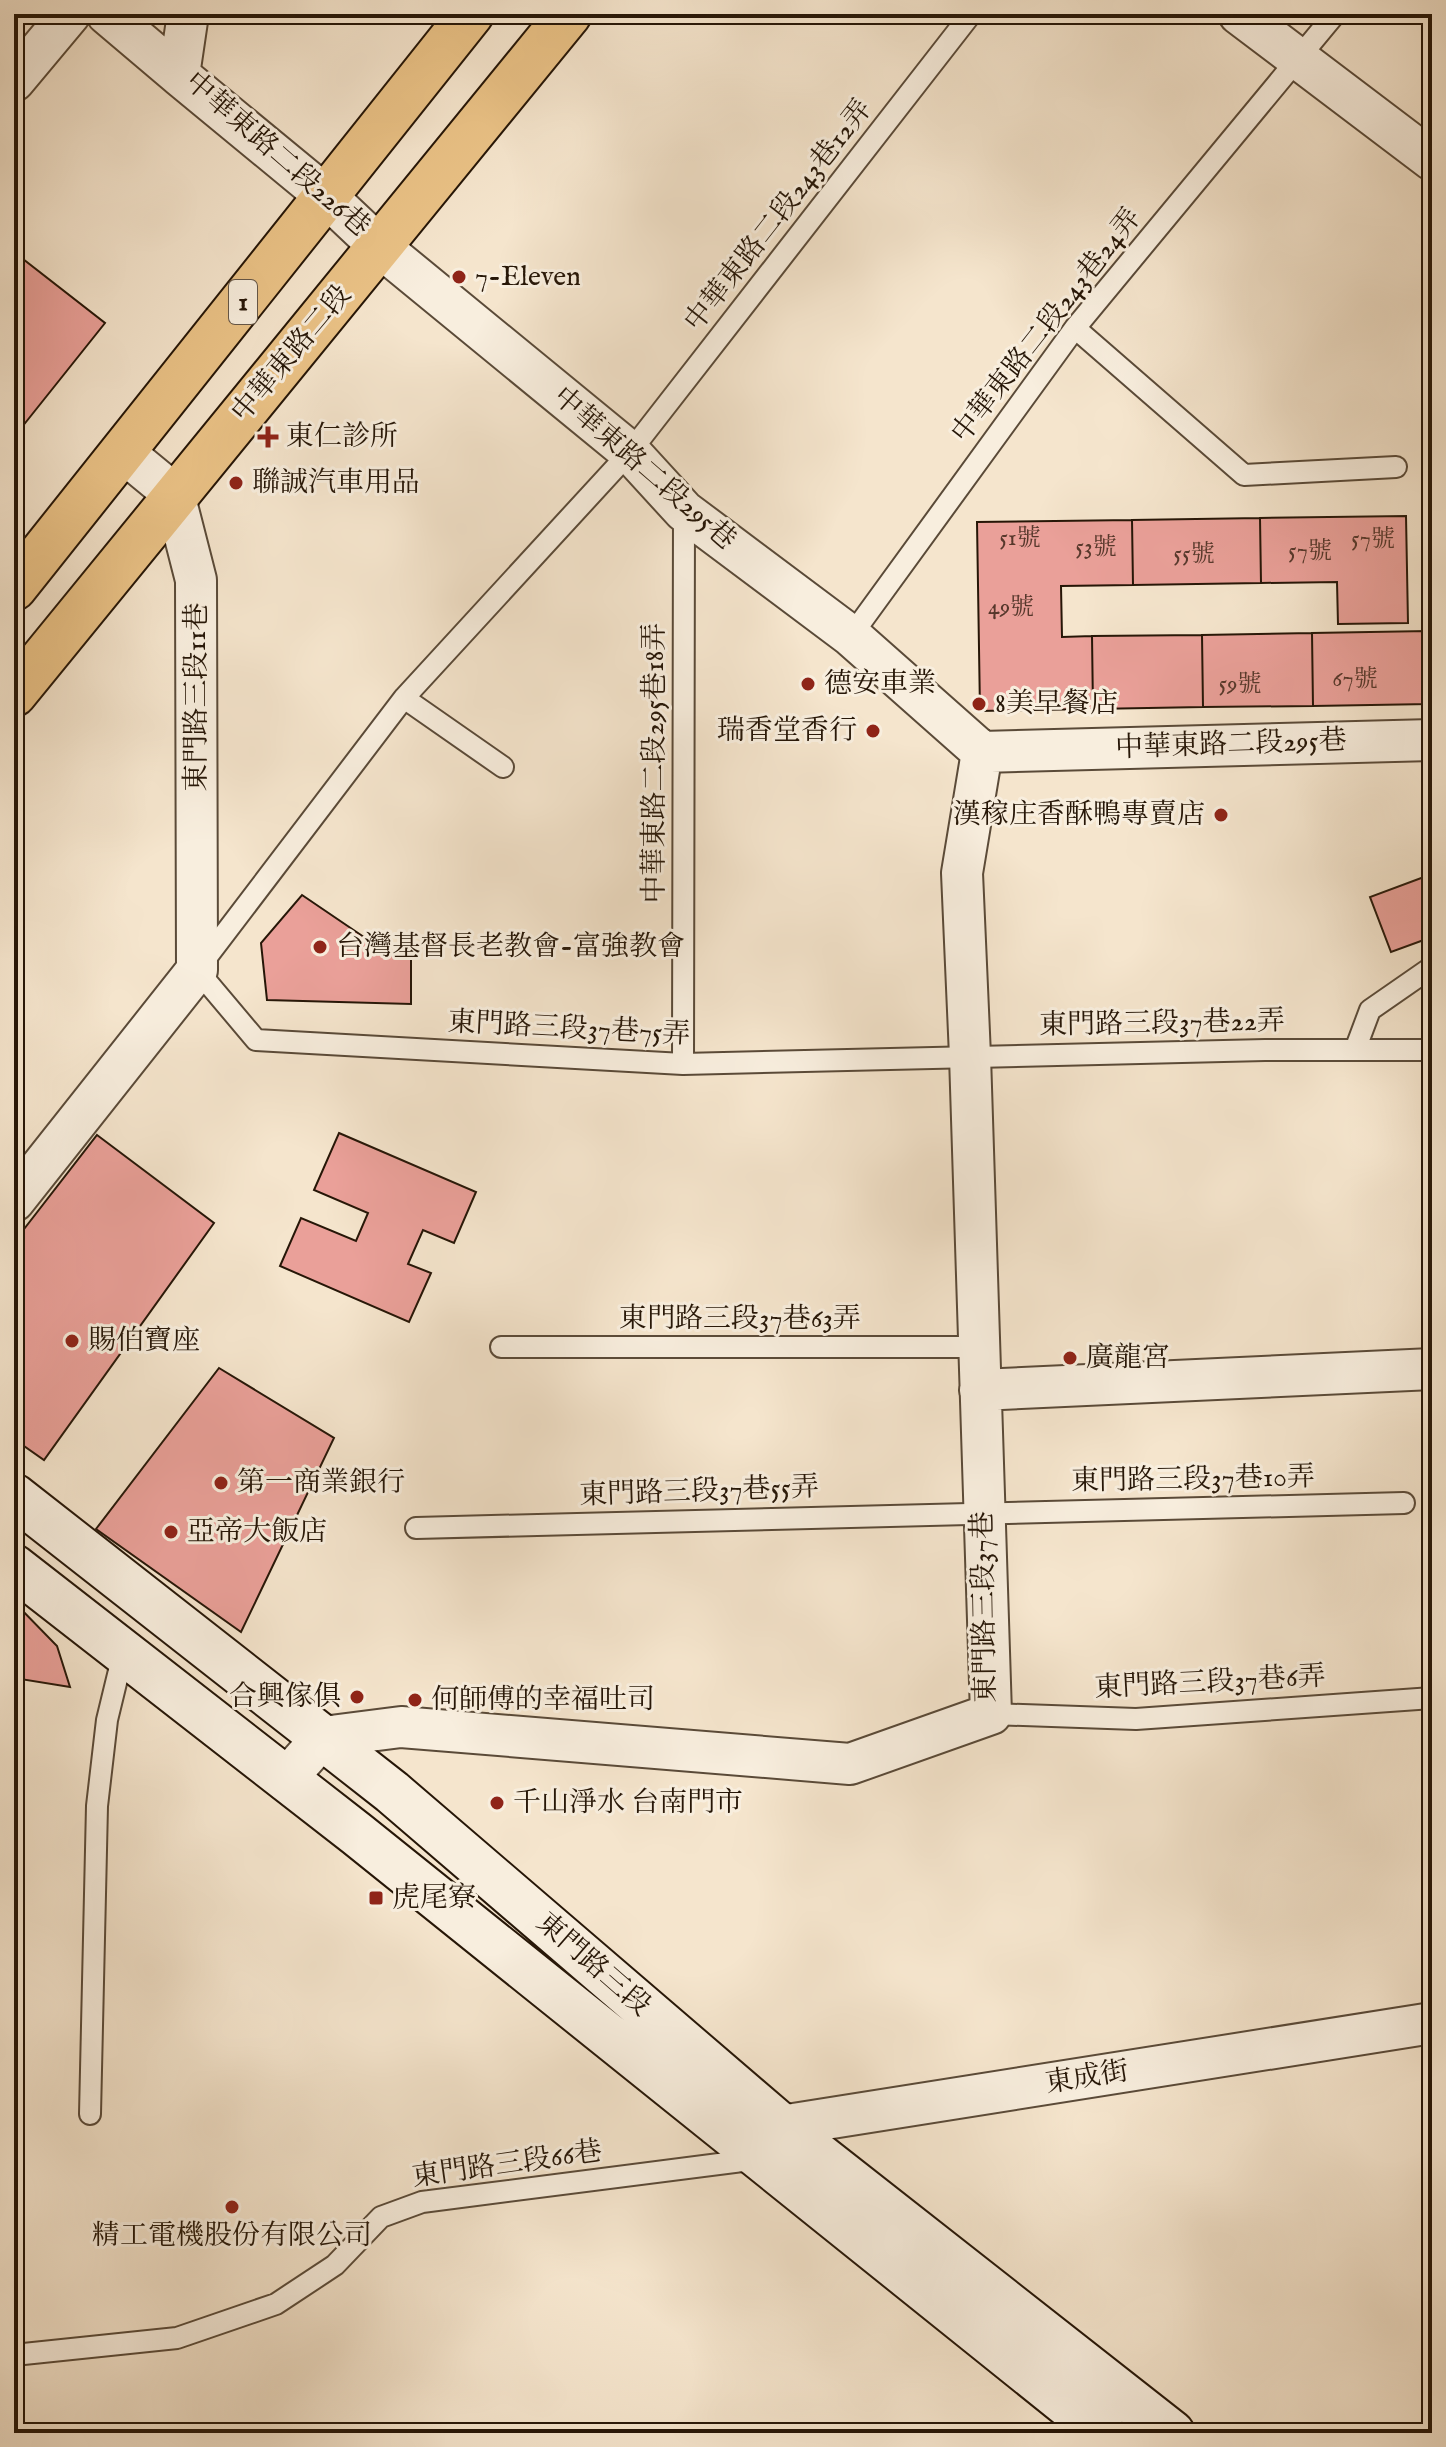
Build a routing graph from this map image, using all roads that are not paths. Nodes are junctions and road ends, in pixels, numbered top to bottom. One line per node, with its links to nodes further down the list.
1 (70, 14): 11 (street)
2 (107, 14): 10 (street)
3 (188, 14): 10 (street, 中華東路二段226巷)
4 (471, 14): 13 (main road, 1)
5 (569, 14): 14 (main road, 中華東路二段)
6 (971, 14): 17 (lane, 中華東路二段243巷12弄)
7 (1239, 14): 9 (street)
8 (1335, 14): 9 (lane, 中華東路二段243巷24弄)
9 (1297, 57): 12 (street); 15 (lane, 中華東路二段243巷24弄)
10 (179, 75): 13 (street, 中華東路二段226巷)
11 (14, 81)
12 (1432, 160)
13 (327, 197): 14 (street, 中華東路二段226巷); 16 (main road, 1)
14 (380, 247): 17 (street, 中華東路二段295巷); 19 (main road, 中華東路二段)
15 (1075, 328): 18 (lane); 22 (lane, 中華東路二段243巷24弄)
16 (123, 452): 19 (street); 21 (main road, 1)
17 (630, 452): 20 (street, 中華東路二段295巷); 24 (lane)
18 (1396, 467)
19 (174, 494): 23 (main road, 中華東路二段); 29 (street, 東門路三段11巷)
20 (684, 511): 22 (street, 中華東路二段295巷); 33 (lane, 中華東路二段295巷18弄)
21 (14, 588)
22 (851, 636): 26 (street, 中華東路二段295巷)
23 (14, 694)
24 (404, 698): 27 (lane); 29 (lane)
25 (1432, 740): 26 (street, 中華東路二段295巷)
26 (982, 752): 32 (street, 東門路三段37巷)
27 (503, 767)
28 (1432, 967): 30 (lane)
29 (197, 970): 33 (lane, 東門路三段37巷75弄); 34 (street)
30 (1355, 1050): 31 (lane, 東門路三段37巷22弄); 32 (lane, 東門路三段37巷22弄)
31 (1432, 1050)
32 (970, 1056): 33 (lane, 東門路三段37巷75弄); 36 (street, 東門路三段37巷)
33 (683, 1064)
34 (14, 1201)
35 (501, 1347): 36 (lane, 東門路三段37巷63弄)
36 (978, 1347): 38 (street, 東門路三段37巷)
37 (1432, 1369): 38 (street)
38 (980, 1390): 41 (street, 東門路三段37巷)
39 (14, 1496): 47 (main road, 東門路三段)
40 (1404, 1503): 41 (lane, 東門路三段37巷10弄)
41 (983, 1512): 42 (lane, 東門路三段37巷55弄); 46 (street, 東門路三段37巷)
42 (416, 1528)
43 (14, 1567): 44 (main road, 東門路三段)
44 (123, 1654): 48 (main road, 東門路三段); 50 (lane)
45 (1432, 1698): 46 (lane, 東門路三段37巷6弄)
46 (991, 1714): 47 (street, 東門路三段37巷)
47 (323, 1737): 48 (street); 51 (main road, 東門路三段)
48 (285, 1780): 51 (main road, 東門路三段)
49 (1432, 2023): 51 (street, 東成街)
50 (90, 2114)
51 (770, 2143): 52 (lane, 東門路三段66巷); 53 (main road, 東門路三段); 54 (main road, 東門路三段)
52 (14, 2355)
53 (1103, 2433)
54 (1172, 2433)

